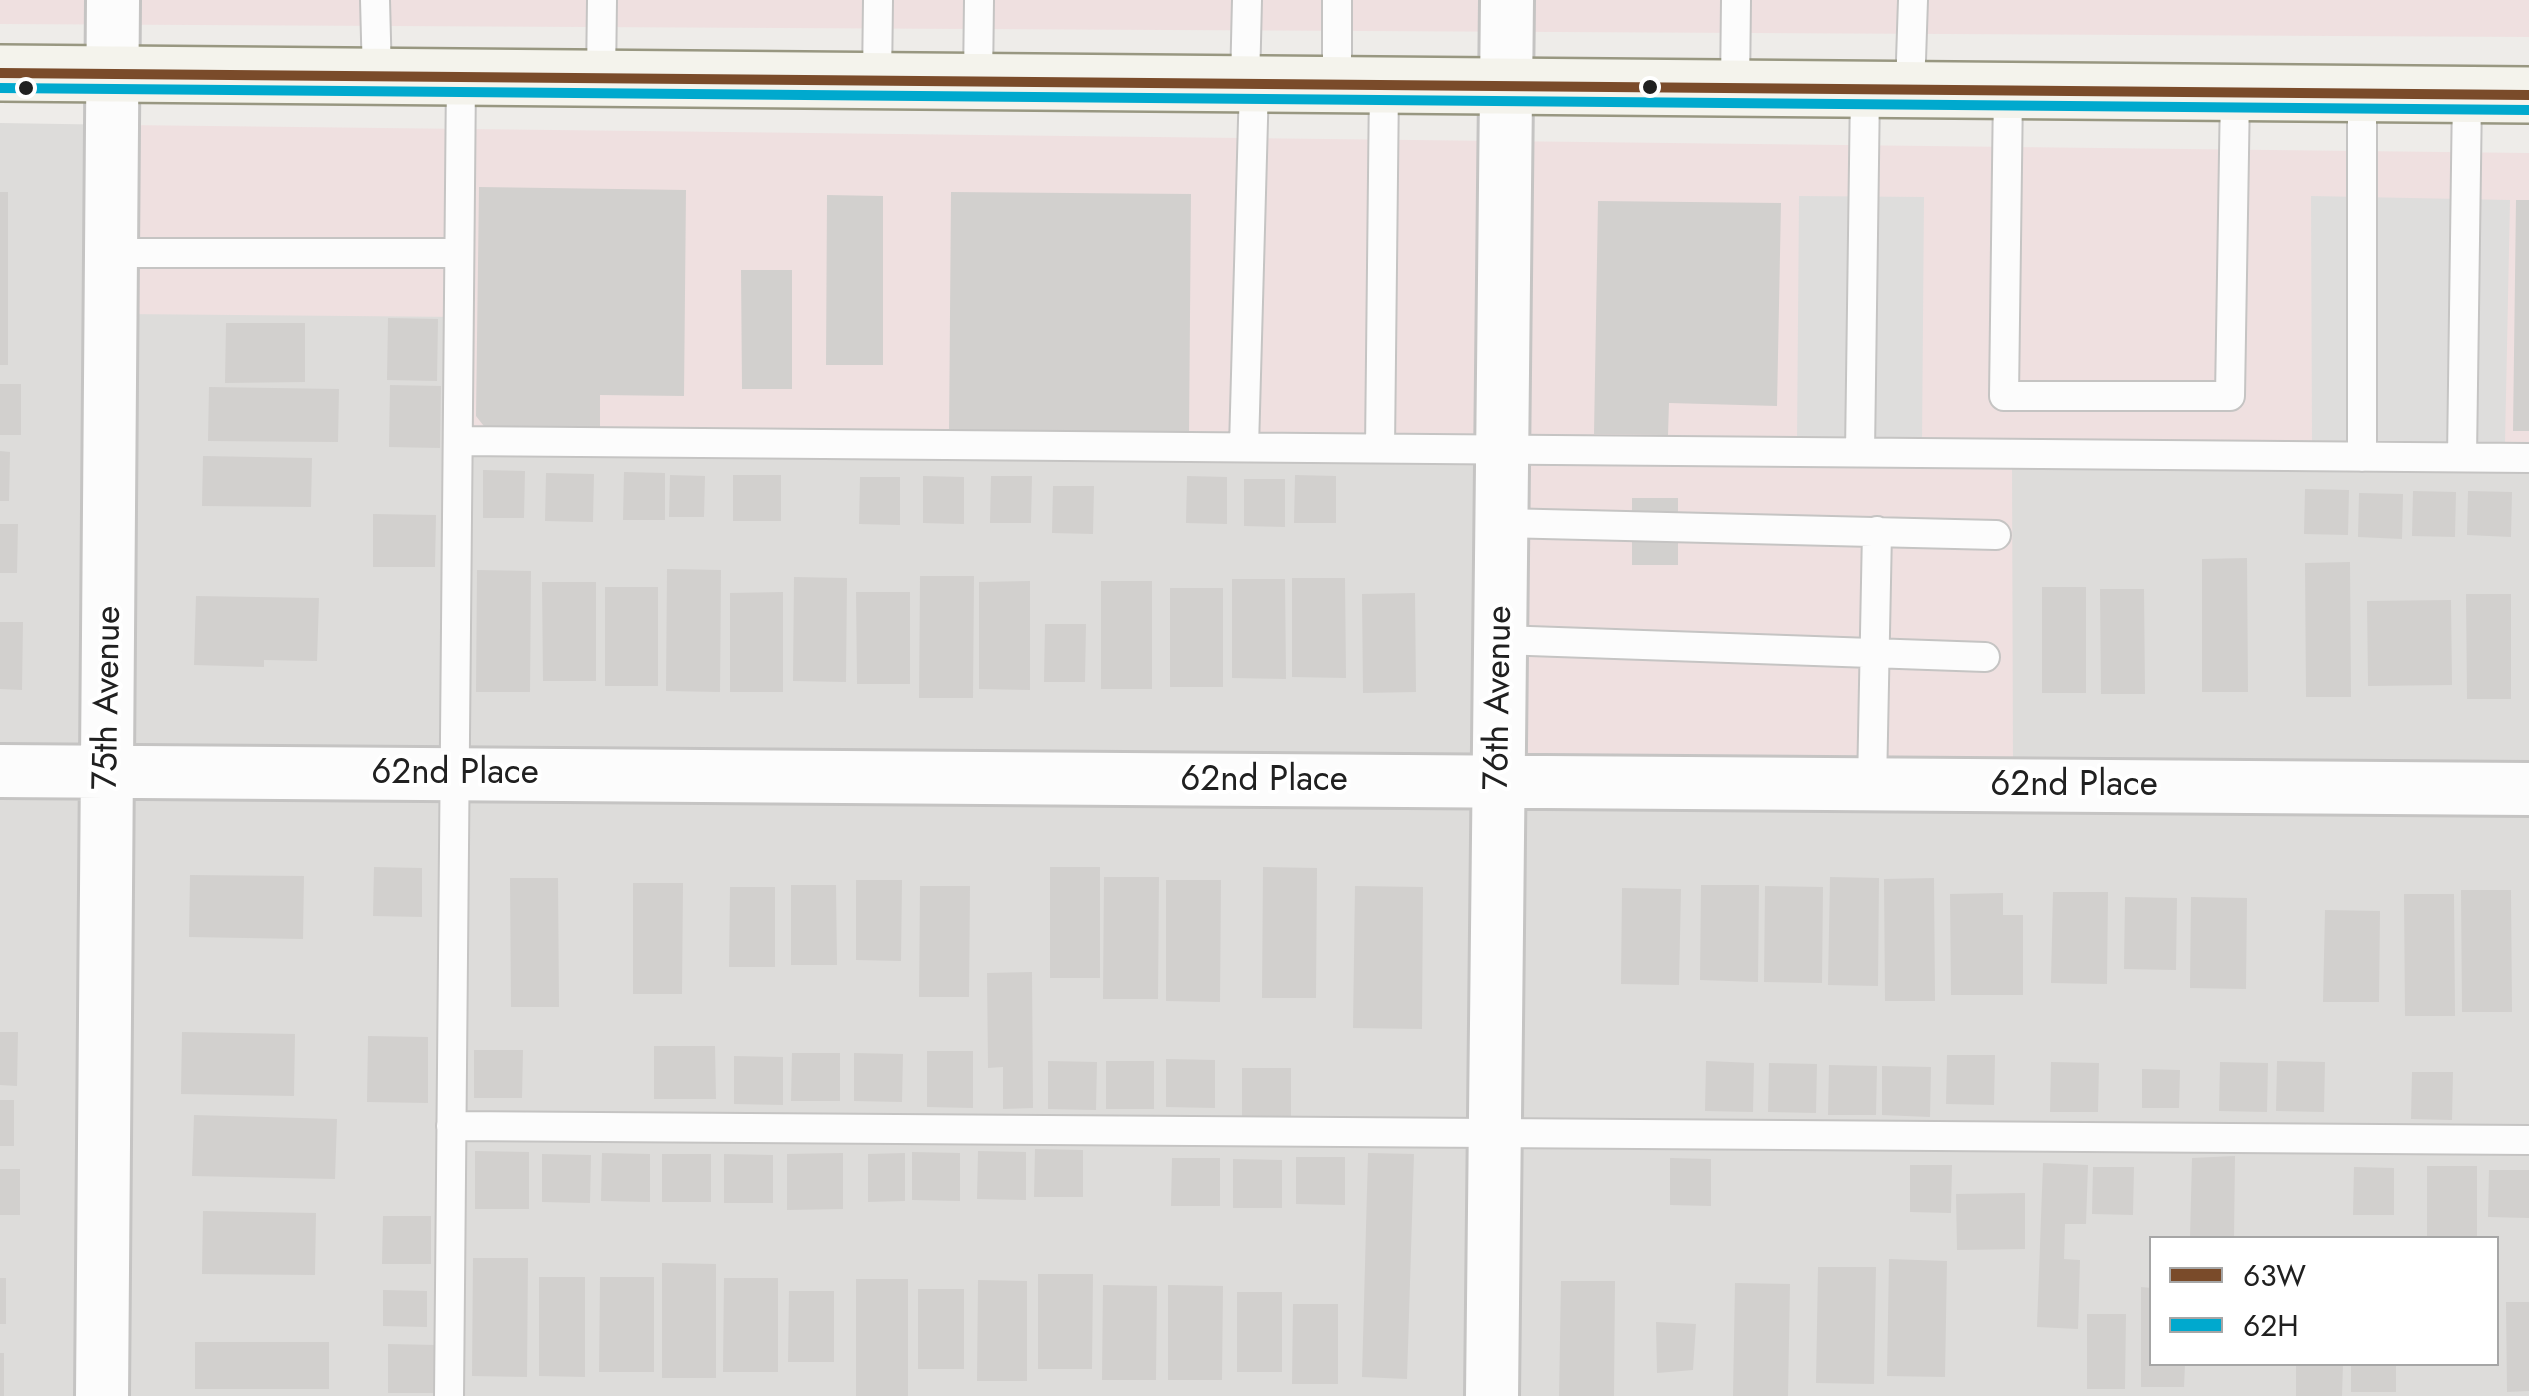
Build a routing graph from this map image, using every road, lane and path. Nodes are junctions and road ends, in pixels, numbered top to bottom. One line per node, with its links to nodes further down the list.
1 (113, 0): 12 (street, 75th Avenue)
2 (376, 0): 13 (lane)
3 (602, 0): 15 (lane)
4 (878, 0): 16 (lane)
5 (978, 0): 17 (lane)
6 (1248, 0): 18 (lane)
7 (1338, 0): 19 (lane)
8 (1507, 0): 20 (street, 76th Avenue)
9 (1736, 0): 21 (lane)
10 (1913, 0): 22 (lane)
11 (0, 73): 12 (main road)
12 (114, 74): 13 (main road); 28 (street, 75th Avenue)
13 (376, 76): 14 (main road)
14 (460, 77): 15 (main road); 29 (lane)
15 (601, 78): 16 (main road)
16 (876, 81): 17 (main road)
17 (978, 82): 18 (main road)
18 (1249, 84): 19 (main road); 31 (lane)
19 (1360, 85): 20 (main road); 32 (lane)
20 (1507, 86): 21 (main road); 33 (street, 76th Avenue)
21 (1735, 88): 22 (main road)
22 (1887, 90): 23 (main road); 34 (lane)
23 (2008, 91): 24 (main road); 24 (lane)
24 (2235, 92): 25 (main road)
25 (2362, 93): 26 (main road); 35 (lane)
26 (2467, 95): 27 (main road); 36 (lane)
27 (2529, 95)
28 (113, 253): 29 (lane); 45 (street, 75th Avenue)
29 (459, 253): 30 (lane)
30 (458, 440): 31 (lane); 46 (lane)
31 (1244, 448): 32 (lane)
32 (1380, 448): 33 (lane)
33 (1503, 450): 34 (lane); 38 (street, 76th Avenue)
34 (1860, 452): 35 (lane)
35 (2362, 457): 36 (lane)
36 (2462, 457): 37 (lane)
37 (2529, 458)
38 (1502, 523): 39 (lane); 41 (street, 76th Avenue)
39 (1877, 531): 40 (lane); 42 (lane)
40 (1996, 535)
41 (1501, 640): 42 (lane); 47 (street, 76th Avenue)
42 (1874, 653): 43 (lane); 48 (lane)
43 (1985, 656)
44 (0, 771): 45 (street, 62nd Place)
45 (108, 772): 46 (street, 62nd Place); 53 (street, 75th Avenue)
46 (454, 775): 47 (street, 62nd Place); 50 (lane)
47 (1499, 784): 48 (street, 62nd Place); 51 (street, 76th Avenue)
48 (1872, 786): 49 (street, 62nd Place)
49 (2529, 789)
50 (452, 1126): 51 (lane); 54 (lane)
51 (1496, 1134): 52 (lane); 55 (street, 76th Avenue)
52 (2529, 1140)
53 (102, 1396)
54 (449, 1396)
55 (1492, 1396)

